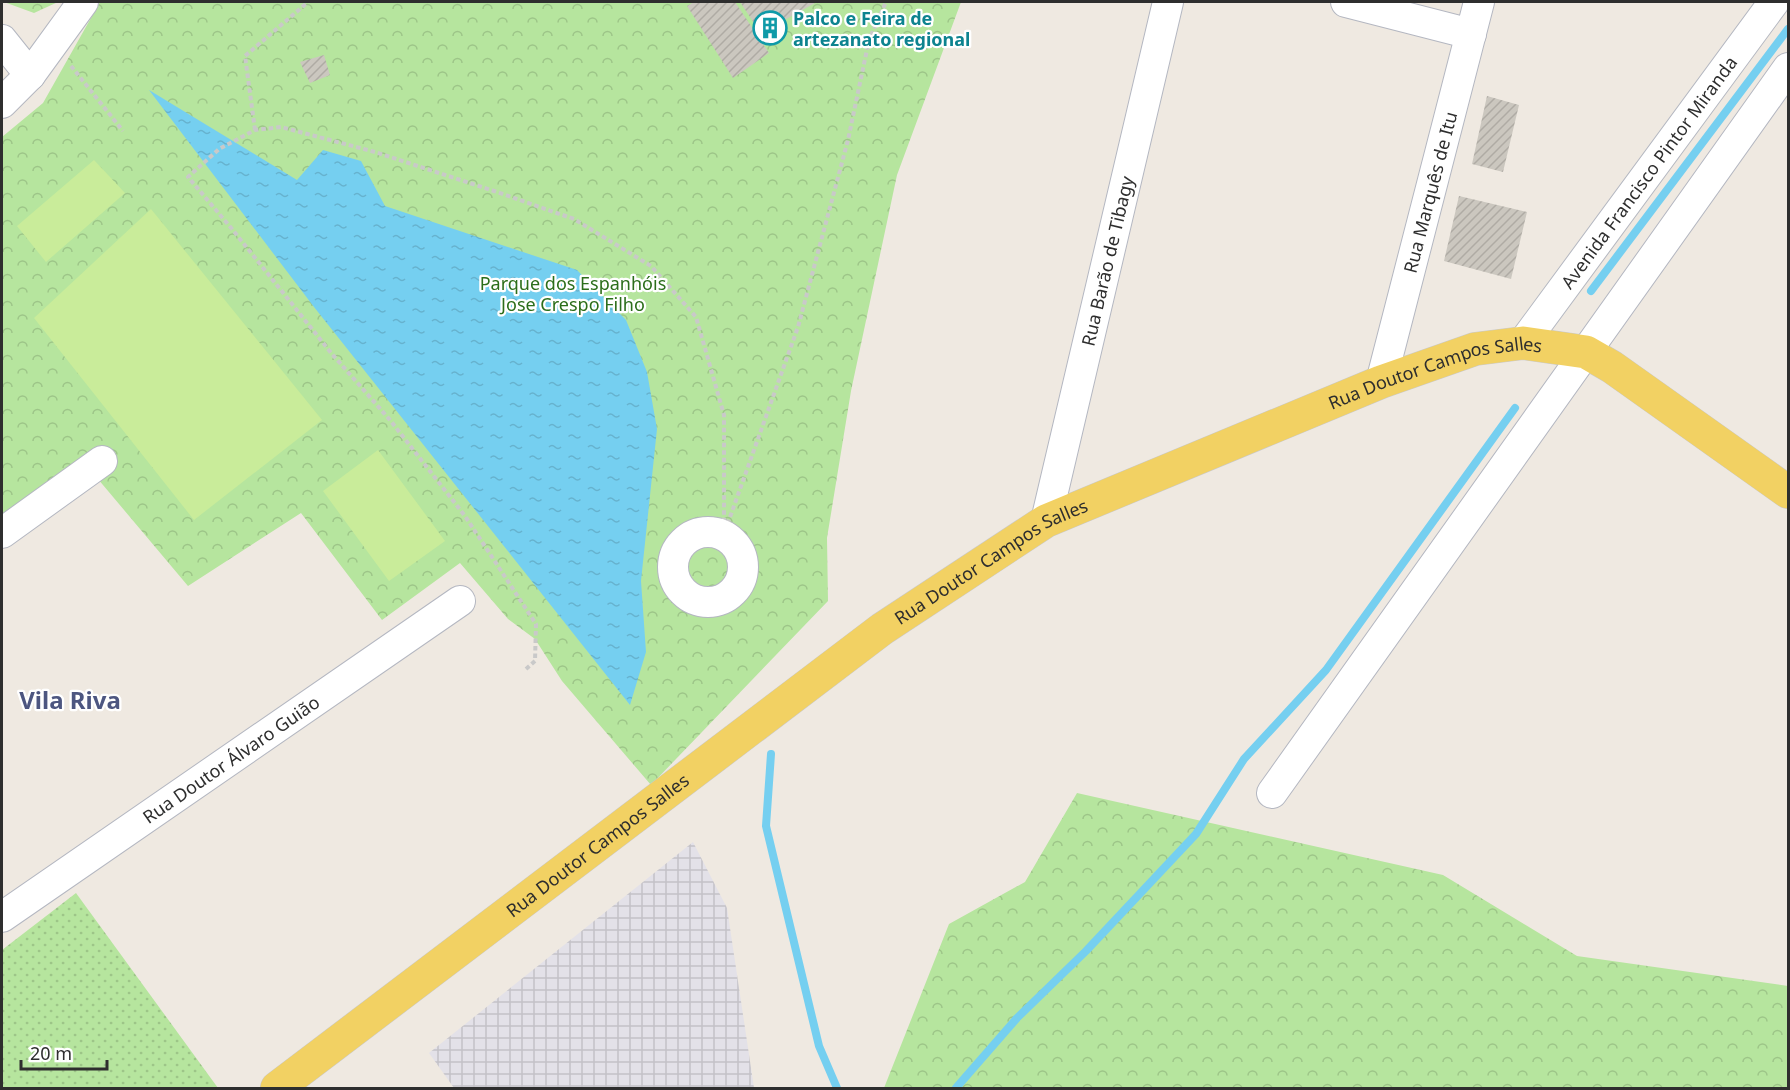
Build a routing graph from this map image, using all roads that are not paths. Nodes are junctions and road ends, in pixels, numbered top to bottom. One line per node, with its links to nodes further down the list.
1 (82, 2): 9 (street)
2 (1168, 2): 16 (street, Rua Barão de Tibagy)
3 (1346, 2): 6 (street)
4 (1479, 2): 6 (street, Rua Marquês de Itu)
5 (1773, 2): 11 (street, Avenida Francisco Pintor Miranda)
6 (1471, 34): 13 (street, Rua Marquês de Itu)
7 (2, 40): 9 (street)
8 (1788, 69): 12 (street)
9 (30, 75): 10 (street)
10 (2, 103)
11 (1523, 343): 12 (main road, Rua Doutor Campos Salles); 13 (main road, Rua Doutor Campos Salles)
12 (1586, 352): 15 (main road, Rua Doutor Campos Salles); 19 (street)
13 (1381, 382): 16 (main road, Rua Doutor Campos Salles)
14 (102, 461): 17 (street)
15 (1788, 492)
16 (1046, 521): 21 (main road, Rua Doutor Campos Salles)
17 (2, 533)
18 (460, 601): 20 (street, Rua Doutor Álvaro Guião)
19 (1272, 794)
20 (2, 916)
21 (278, 1089)

